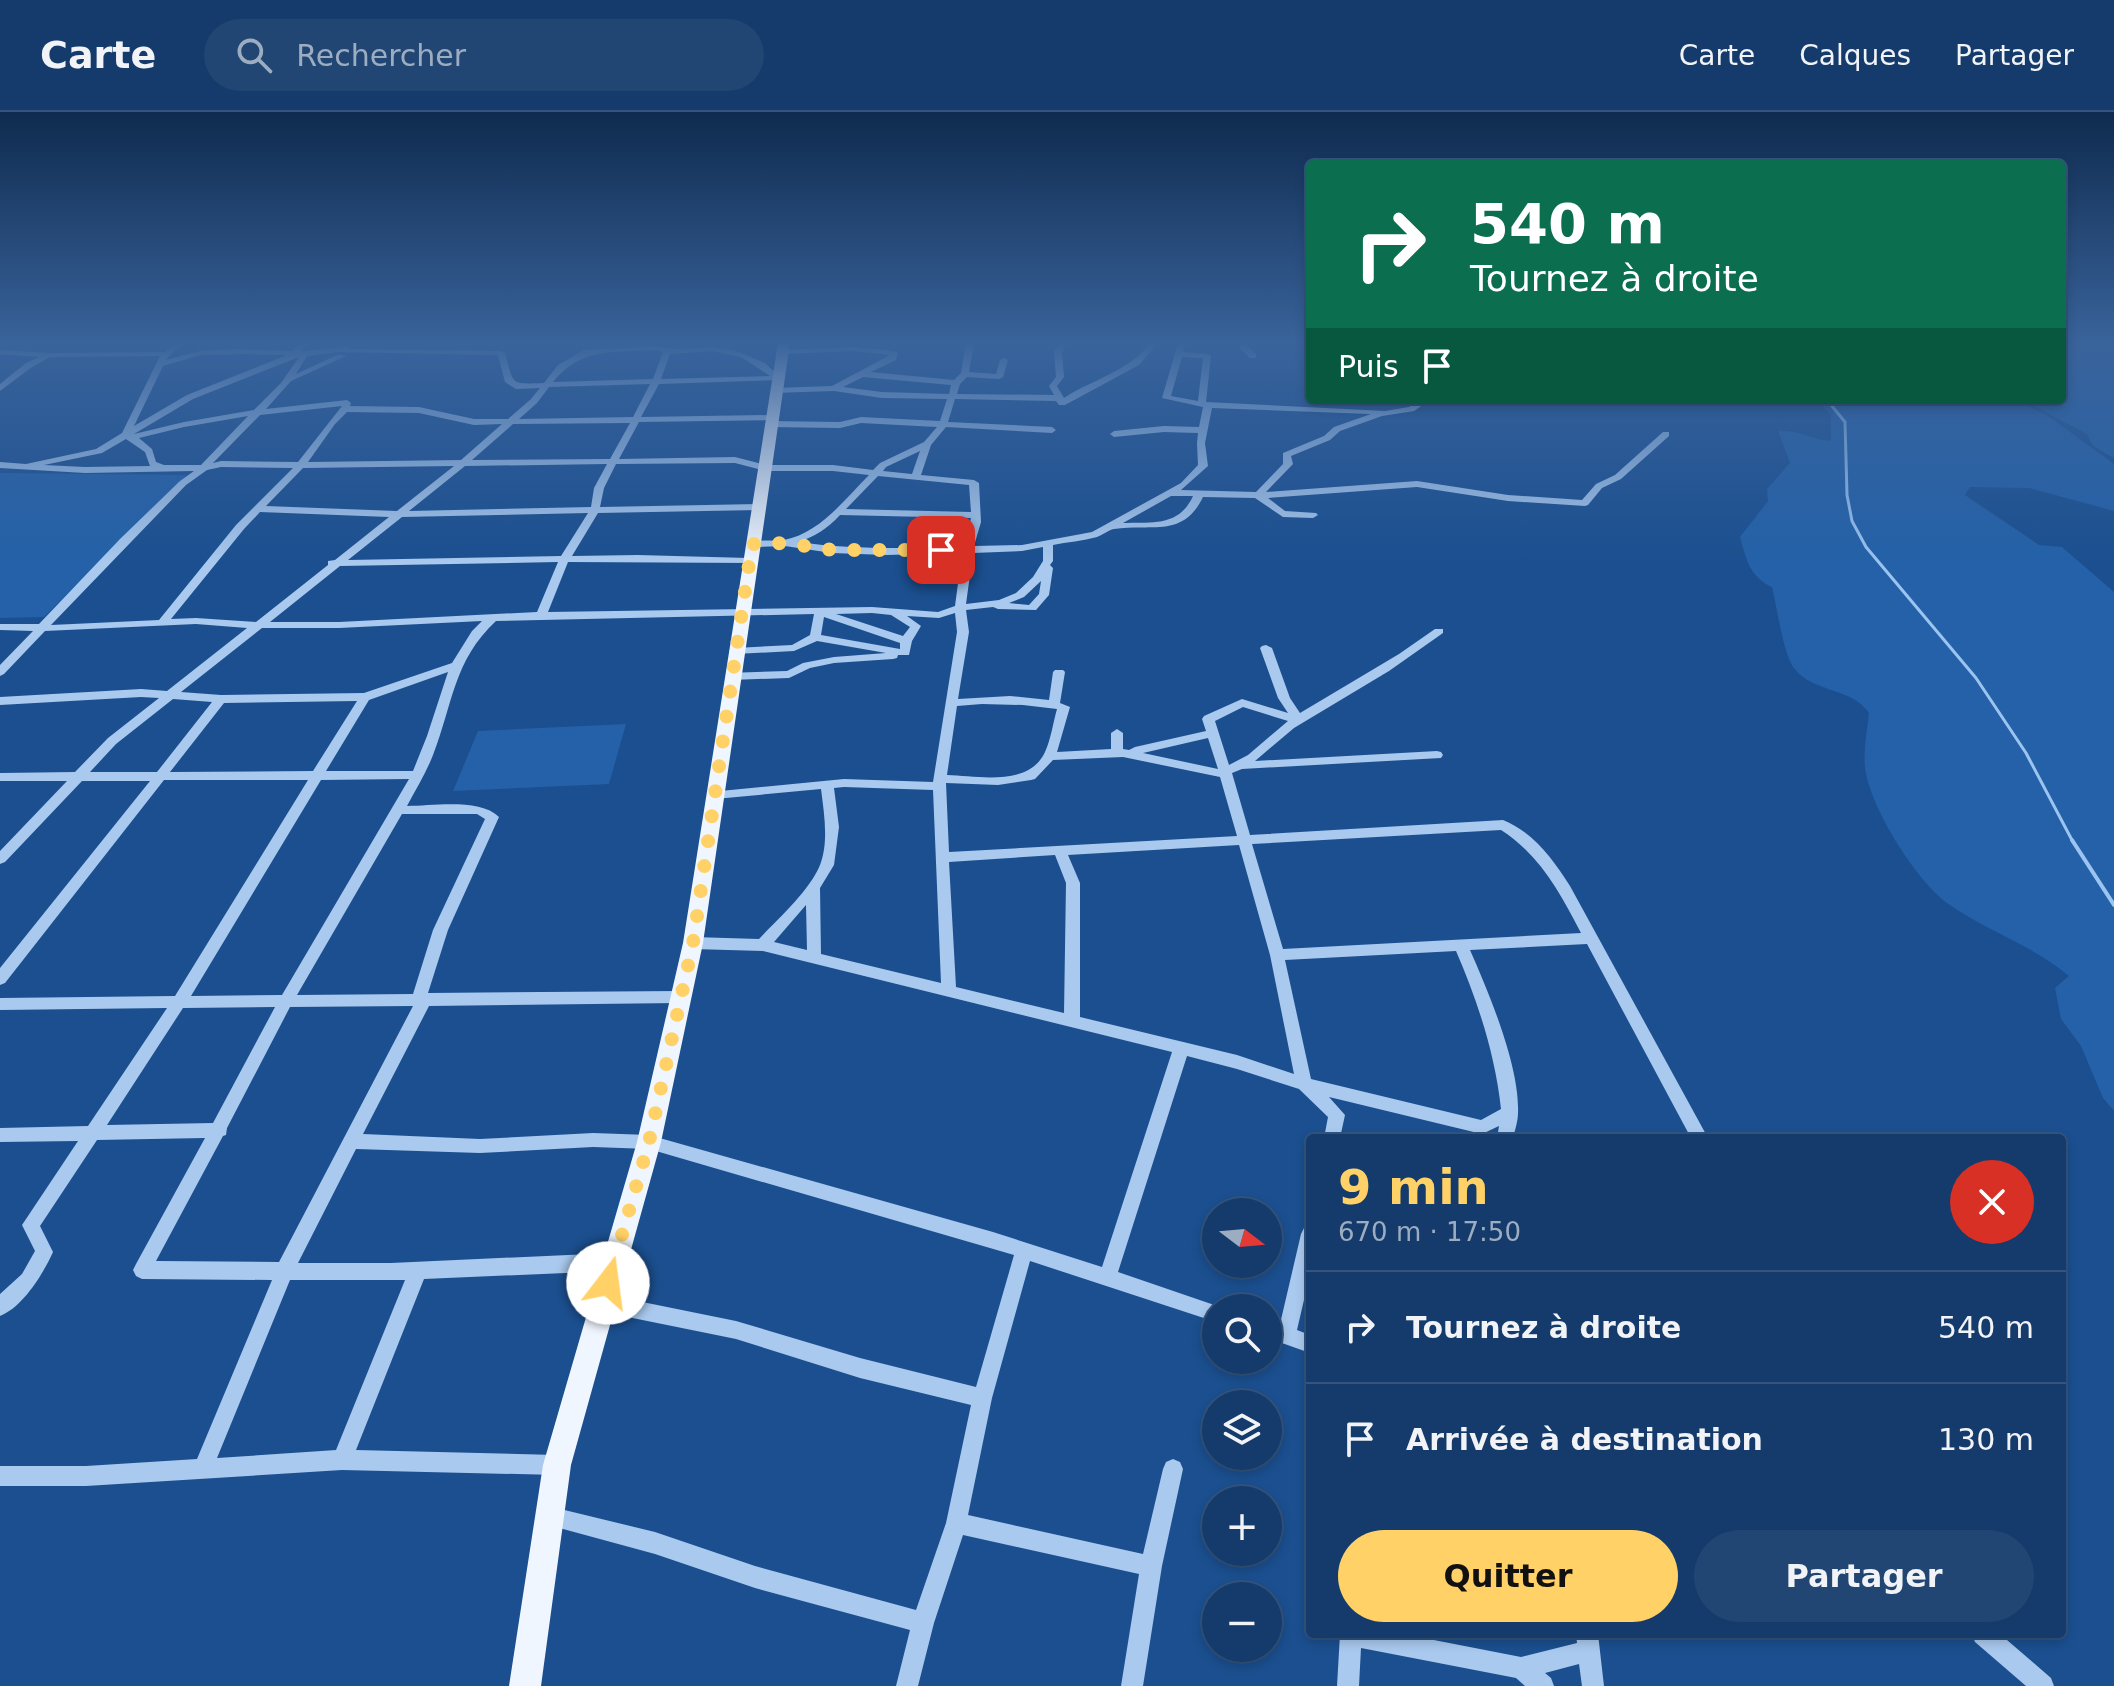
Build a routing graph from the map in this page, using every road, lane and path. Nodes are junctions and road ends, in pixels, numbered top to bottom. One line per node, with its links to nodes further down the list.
1 (137, 416): 20 (street)
2 (158, 416): 20 (street)
3 (233, 416): 20 (street)
4 (252, 416): 28 (street)
5 (338, 416): 25 (street)
6 (449, 416): 14 (street)
7 (516, 416): 14 (street)
8 (771, 416): 13 (main road)
9 (946, 416): 15 (street)
10 (1204, 416): 17 (street)
11 (1379, 416): 33 (street)
12 (636, 417): 13 (street); 14 (street); 22 (street)
13 (770, 421): 15 (street); 29 (main road)
14 (509, 422): 26 (street)
15 (943, 425): 16 (street); 21 (street)
16 (1052, 430)
17 (1203, 430): 18 (street); 32 (street)
18 (1114, 434)
19 (1666, 434): 33 (street)
20 (128, 435): 24 (street); 27 (street)
21 (927, 444): 30 (street); 31 (street)
22 (614, 460): 26 (street); 29 (street); 37 (street)
23 (0, 465): 24 (street)
24 (30, 465): 27 (street)
25 (301, 465): 26 (street); 28 (street); 36 (street)
26 (461, 465): 39 (street)
27 (162, 468): 28 (street)
28 (204, 468): 59 (street)
29 (766, 468): 30 (street); 35 (main road)
30 (873, 474): 31 (street); 38 (street)
31 (915, 478): 40 (street)
32 (1169, 493): 34 (street); 42 (street)
33 (1258, 495): 34 (street); 41 (street)
34 (1198, 496): 42 (street)
35 (759, 507): 37 (street); 46 (main road)
36 (258, 509): 39 (street); 57 (street)
37 (595, 510): 39 (street); 47 (street)
38 (838, 512): 40 (street); 43 (street)
39 (396, 514): 49 (street)
40 (974, 515): 45 (street)
41 (1313, 515)
42 (1108, 526): 44 (street)
43 (785, 543): 45 (street); 46 (street)
44 (1048, 543): 45 (street); 48 (street)
45 (968, 549): 51 (street)
46 (751, 552): 47 (street); 54 (main road)
47 (564, 560): 49 (street); 55 (street)
48 (1048, 561): 50 (street); 50 (street)
49 (332, 563): 58 (street)
50 (985, 605): 51 (street)
51 (958, 608): 53 (street); 74 (street)
52 (820, 612): 53 (street); 54 (street); 62 (street); 63 (street)
53 (892, 612): 63 (street)
54 (743, 614): 55 (street); 65 (main road)
55 (541, 615): 56 (street)
56 (492, 618): 58 (street); 66 (street)
57 (161, 624): 58 (street); 59 (street)
58 (260, 625): 70 (street)
59 (47, 626): 60 (street); 67 (street)
60 (0, 627)
61 (1439, 631): 76 (street)
62 (815, 637): 63 (street); 65 (street)
63 (905, 647): 69 (street)
64 (1266, 648): 76 (street)
65 (735, 651): 69 (main road)
66 (454, 666): 71 (street); 84 (street)
67 (0, 672)
68 (1059, 672): 75 (street)
69 (731, 676): 91 (main road)
70 (166, 695): 72 (street); 73 (street); 88 (street)
71 (365, 697): 72 (street); 87 (street)
72 (221, 699): 86 (street)
73 (0, 701)
74 (955, 703): 75 (street); 89 (street)
75 (1054, 705): 81 (street)
76 (1299, 720): 78 (street); 82 (street)
77 (1117, 733): 79 (street)
78 (1212, 733): 79 (street); 83 (street)
79 (1120, 753): 81 (street); 83 (street)
80 (1437, 755): 82 (street)
81 (1050, 756): 89 (street)
82 (1246, 766): 83 (street)
83 (1225, 771): 93 (street)
84 (418, 775): 87 (street); 92 (street)
85 (0, 777): 88 (street)
86 (160, 777): 87 (street); 88 (street); 104 (street)
87 (318, 777): 110 (street)
88 (77, 778): 96 (street)
89 (940, 782): 90 (street); 95 (street)
90 (827, 785): 91 (street); 97 (street)
91 (715, 795): 99 (main road)
92 (398, 810): 107 (street); 108 (street)
93 (1243, 839): 94 (street); 98 (street); 102 (street)
94 (1059, 849): 95 (street); 111 (street)
95 (944, 857): 105 (street)
96 (0, 859)
97 (813, 888): 100 (street); 103 (street)
98 (1591, 938): 101 (street); 119 (street)
99 (693, 943): 100 (street); 106 (main road)
100 (763, 945): 103 (street)
101 (1461, 946): 102 (street); 114 (street)
102 (1277, 955): 113 (street)
103 (814, 958): 105 (street)
104 (0, 979)
105 (949, 992): 111 (street)
106 (679, 997): 107 (street); 122 (main road)
107 (422, 999): 108 (street); 121 (street)
108 (285, 1002): 110 (street); 115 (street)
109 (0, 1004): 110 (street)
110 (178, 1004): 116 (street)
111 (1072, 1022): 112 (street)
112 (1181, 1049): 113 (street); 128 (street)
113 (1304, 1084): 114 (street); 117 (street)
114 (1510, 1113): 118 (street)
115 (220, 1130): 116 (street); 127 (street)
116 (90, 1134): 120 (street); 130 (street)
117 (1333, 1134)
118 (1506, 1134)
119 (1698, 1134)
120 (0, 1135)
121 (351, 1141): 122 (street); 127 (street)
122 (649, 1142): 124 (street); 125 (main road)
123 (1306, 1246): 132 (street)
124 (1024, 1252): 128 (street); 135 (street)
125 (612, 1262): 126 (street); 129 (main road)
126 (419, 1269): 127 (street); 136 (street)
127 (285, 1270): 138 (street)
128 (1107, 1279): 131 (street)
129 (603, 1303): 135 (street); 137 (main road)
130 (0, 1307)
131 (1202, 1309)
132 (1282, 1317)
133 (1282, 1334): 134 (street)
134 (1306, 1343)
135 (982, 1398): 142 (street)
136 (342, 1460): 137 (street); 138 (street)
137 (557, 1465): 141 (main road)
138 (203, 1468): 140 (street)
139 (1173, 1469): 143 (street)
140 (0, 1476)
141 (548, 1516): 144 (street); 150 (main road)
142 (956, 1523): 143 (street); 144 (street)
143 (1151, 1566): 152 (street)
144 (923, 1623): 151 (street)
145 (1351, 1638): 153 (street)
146 (1371, 1638): 149 (street)
147 (1988, 1638): 156 (street)
148 (1588, 1643): 149 (street); 155 (street)
149 (1521, 1668): 154 (street)
150 (525, 1686)
151 (907, 1686)
152 (1132, 1686)
153 (1348, 1686)
154 (1543, 1686)
155 (1593, 1686)
156 (2043, 1686)

